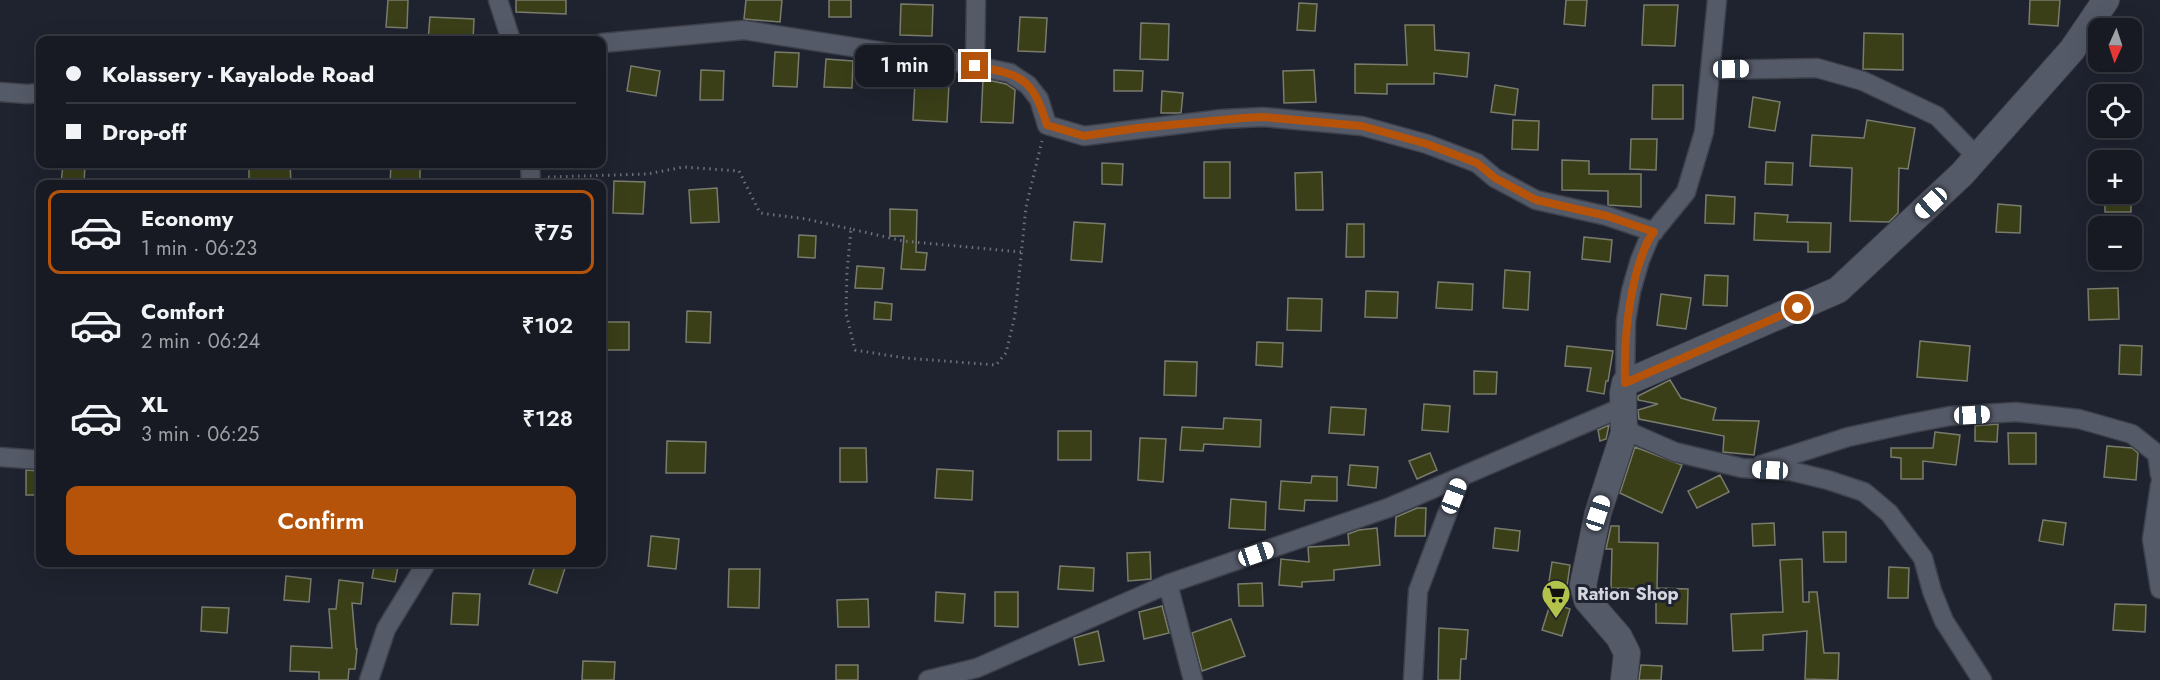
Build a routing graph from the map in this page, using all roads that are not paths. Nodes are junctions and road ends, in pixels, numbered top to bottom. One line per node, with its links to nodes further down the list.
1 (498, 0): 5 (street)
2 (976, 0): 7 (street)
3 (1717, 0): 8 (street)
4 (2106, 0): 11 (main road)
5 (510, 36)
6 (606, 43): 7 (street)
7 (975, 66): 12 (street)
8 (1710, 70): 11 (street); 12 (street)
9 (0, 92): 10 (street)
10 (36, 93)
11 (1977, 157): 13 (main road)
12 (1654, 232): 13 (street)
13 (1624, 405): 16 (street); 18 (street); 28 (main road)
14 (0, 457): 15 (street)
15 (36, 460)
16 (1750, 469): 17 (street); 29 (street)
17 (2160, 474)
18 (1461, 477): 21 (street); 27 (street)
19 (2160, 485): 22 (street)
20 (424, 567): 24 (street)
21 (1168, 584): 23 (street); 26 (street)
22 (2160, 589)
23 (977, 674): 25 (street)
24 (369, 680)
25 (928, 680)
26 (1193, 680)
27 (1413, 680)
28 (1624, 680)
29 (1982, 680)

